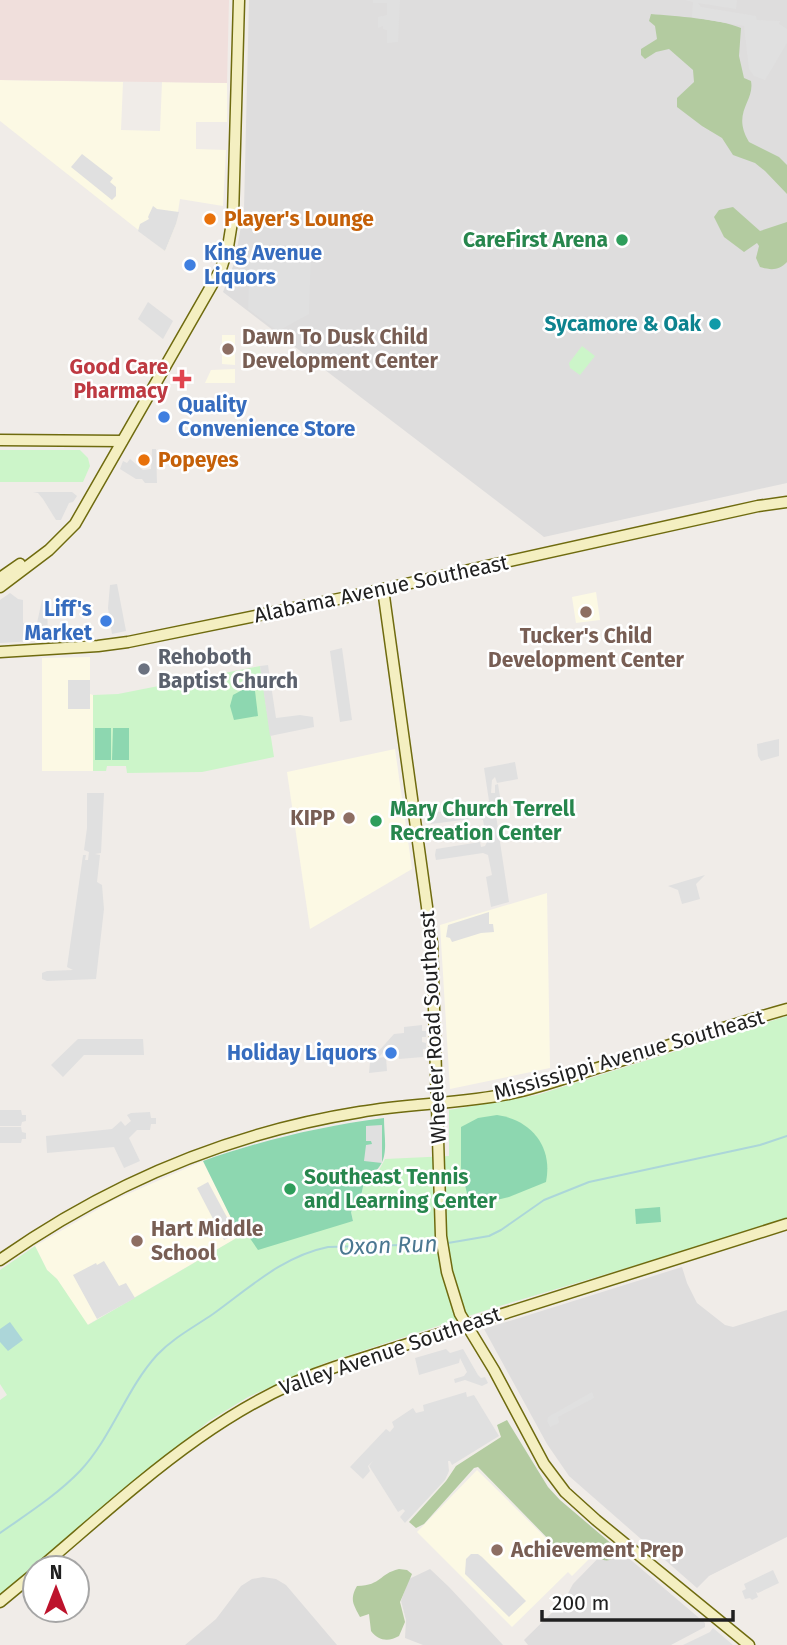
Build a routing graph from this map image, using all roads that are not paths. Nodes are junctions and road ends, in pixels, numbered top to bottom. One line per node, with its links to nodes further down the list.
1 (239, 0): 3 (main road)
2 (0, 440): 3 (main road)
3 (122, 441): 4 (main road)
4 (97, 481): 8 (main road); 9 (main road)
5 (787, 495): 7 (main road, Alabama Avenue Southeast)
6 (787, 502): 7 (main road, Alabama Avenue Southeast)
7 (758, 506): 10 (main road, Alabama Avenue Southeast)
8 (0, 578)
9 (0, 587)
10 (383, 589): 11 (main road, Alabama Avenue Southeast); 13 (main road, Wheeler Road Southeast)
11 (0, 652)
12 (787, 1009): 13 (main road, Mississippi Avenue Southeast)
13 (438, 1103): 15 (main road, Mississippi Avenue Southeast); 16 (main road, Wheeler Road Southeast)
14 (787, 1224): 16 (main road, Valley Avenue Southeast)
15 (0, 1260)
16 (467, 1325): 17 (main road, Valley Avenue Southeast); 20 (main road, Wheeler Road Southeast)
17 (57, 1554)
18 (21, 1585): 19 (main road)
19 (0, 1602)
20 (749, 1645)

